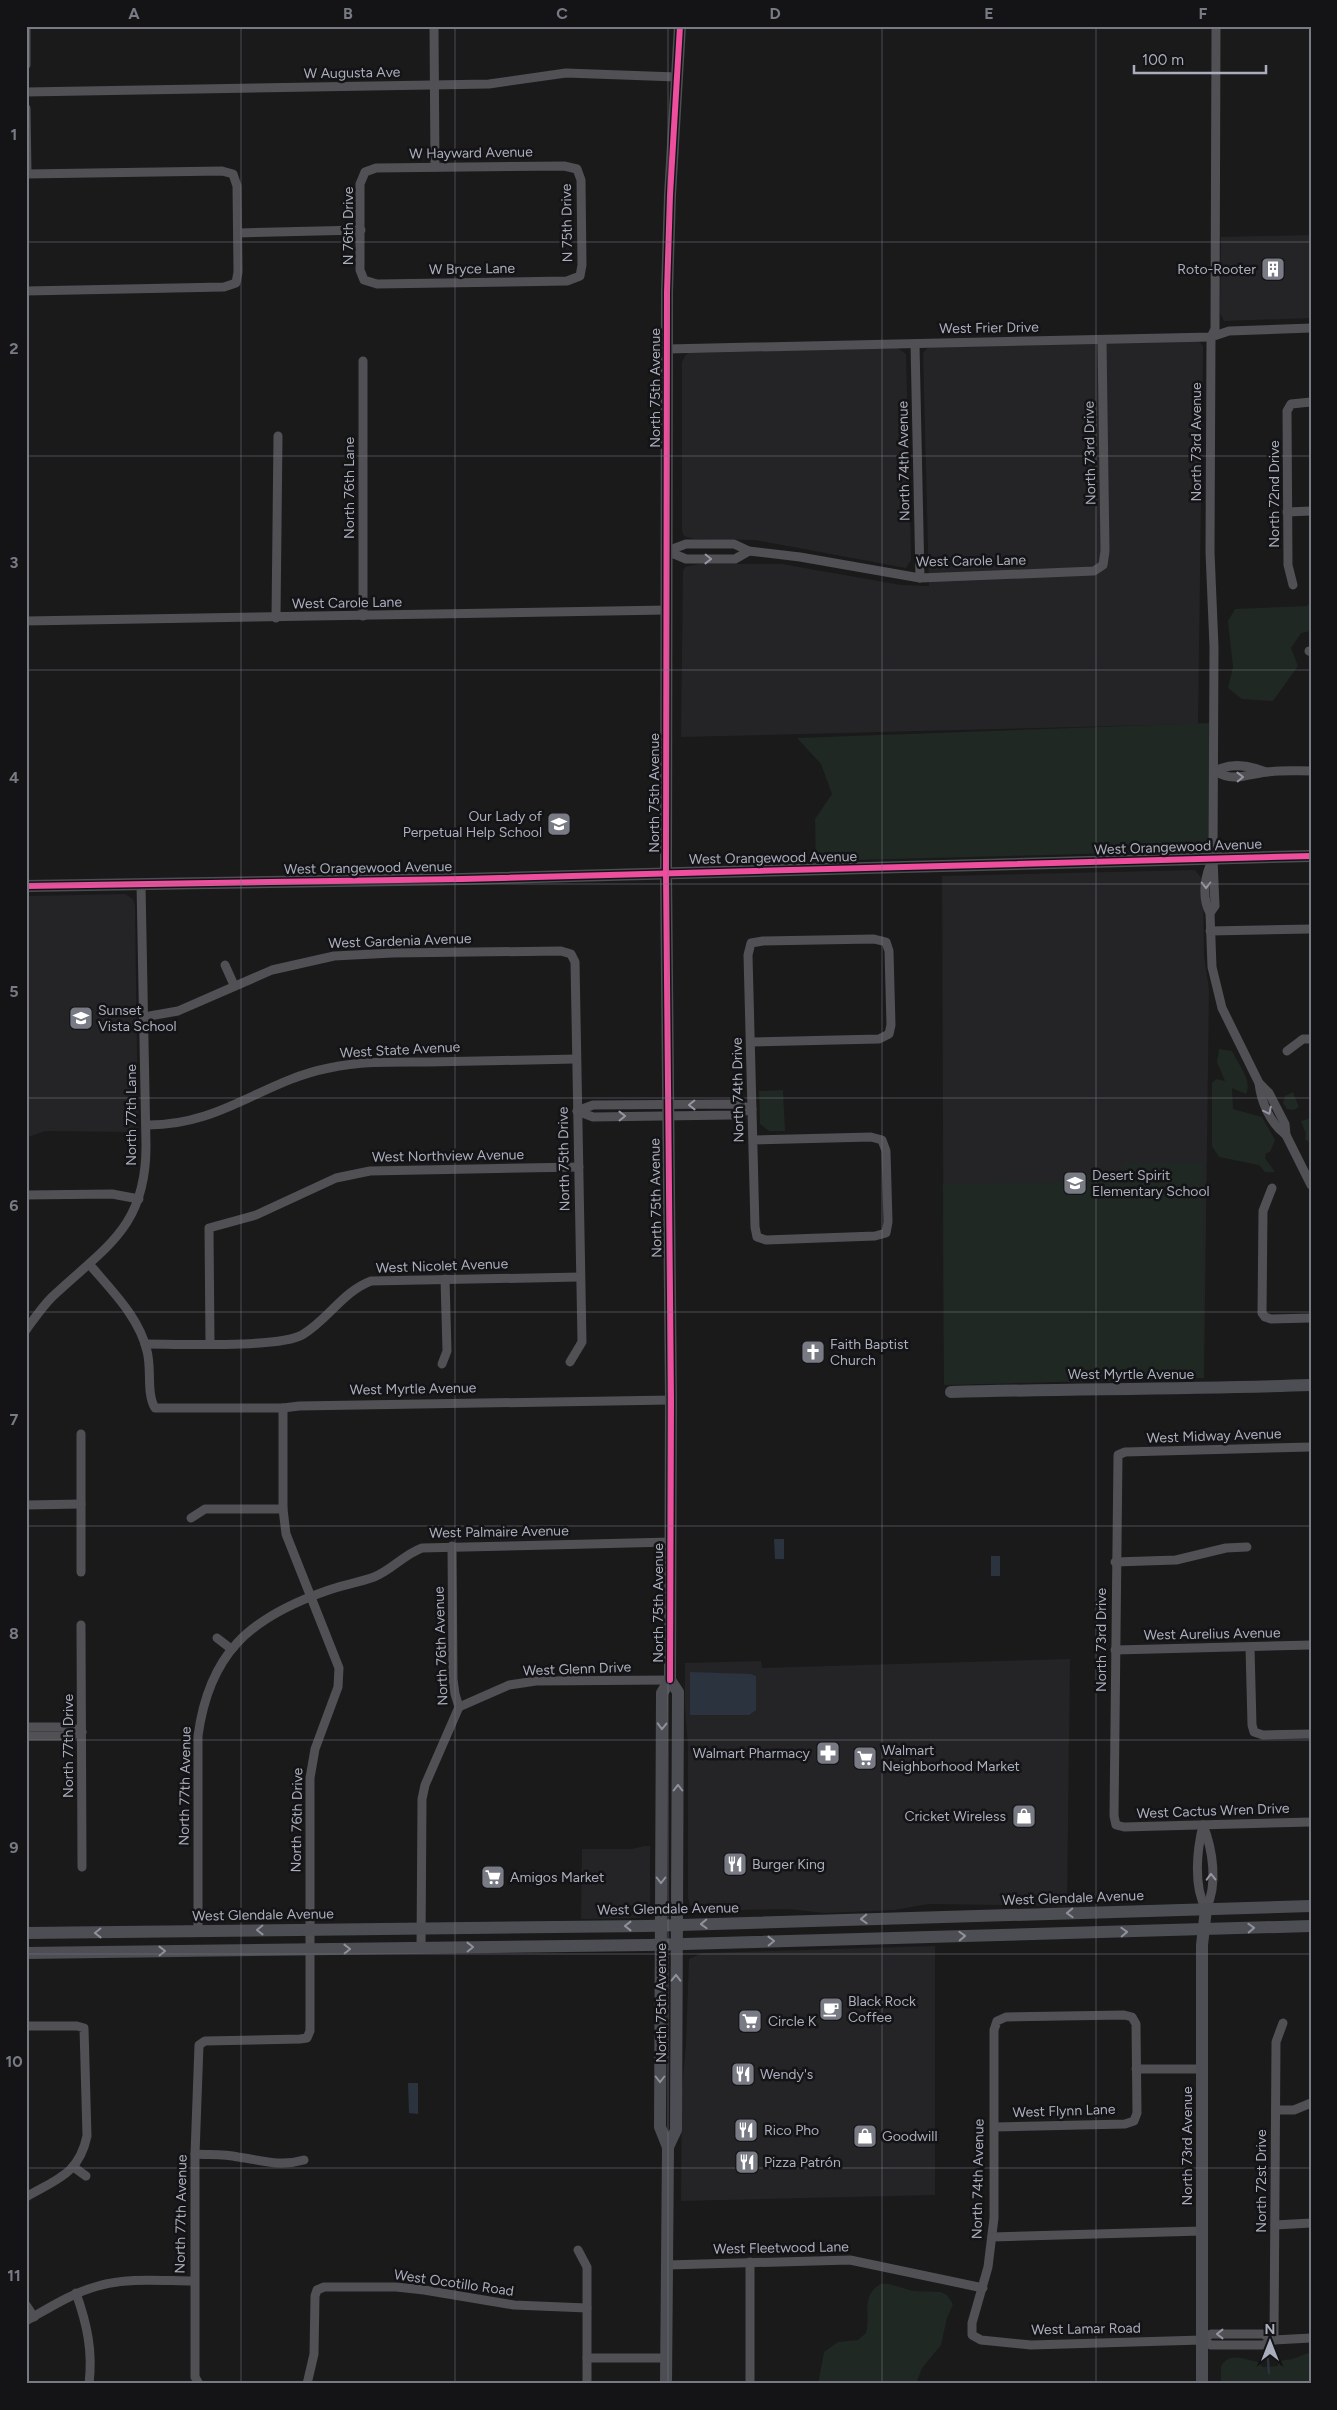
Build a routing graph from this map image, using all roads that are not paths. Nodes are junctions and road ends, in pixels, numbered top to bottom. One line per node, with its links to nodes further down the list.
1 (26, 26): 5 (street)
2 (434, 26): 7 (street)
3 (680, 26): 6 (main road, North 75th Avenue)
4 (1216, 26): 20 (street, North 73rd Avenue)
5 (26, 65)
6 (677, 77): 7 (street, W Augusta Ave); 23 (main road, North 75th Avenue)
7 (436, 86): 8 (street, W Augusta Ave); 10 (street)
8 (26, 92)
9 (26, 108): 13 (street)
10 (435, 167): 11 (street, W Hayward Avenue); 12 (street, W Hayward Avenue)
11 (577, 169): 16 (street, N 75th Drive)
12 (365, 172): 14 (street, N 76th Drive)
13 (26, 174): 15 (street)
14 (361, 230): 15 (street); 17 (street, N 76th Drive)
15 (238, 233): 18 (street)
16 (580, 276): 17 (street, W Bryce Lane)
17 (364, 280)
18 (26, 290)
19 (1311, 328): 20 (street, West Frier Drive)
20 (1211, 337): 21 (street, West Frier Drive); 38 (street, North 73rd Avenue)
21 (1102, 340): 22 (street, West Frier Drive); 31 (street, North 73rd Drive)
22 (915, 344): 23 (street, West Frier Drive); 32 (street, North 74th Avenue)
23 (667, 349): 29 (main road, North 75th Avenue)
24 (363, 360): 35 (street, North 76th Lane)
25 (1311, 402): 28 (street, North 72nd Drive)
26 (278, 436): 36 (street)
27 (1311, 511): 28 (street)
28 (1287, 512): 33 (street, North 72nd Drive)
29 (667, 551): 30 (street, West Carole Lane); 30 (street, West Carole Lane, one-way to 30); 34 (main road, North 75th Avenue)
30 (749, 551): 32 (street, West Carole Lane)
31 (1102, 565): 32 (street, West Carole Lane)
32 (920, 578)
33 (1293, 585)
34 (668, 610): 35 (street, West Carole Lane); 42 (main road, North 75th Avenue)
35 (362, 616): 36 (street, West Carole Lane)
36 (276, 618): 37 (street, West Carole Lane)
37 (26, 622)
38 (1215, 771): 39 (street); 41 (street, North 73rd Avenue)
39 (1311, 771)
40 (1311, 856): 41 (main road, West Orangewood Avenue)
41 (1213, 859): 42 (main road, West Orangewood Avenue); 46 (street, North 73rd Avenue)
42 (666, 873): 43 (main road, West Orangewood Avenue); 57 (main road, North 75th Avenue)
43 (141, 884): 44 (main road, West Orangewood Avenue); 50 (street, North 77th Lane)
44 (26, 886)
45 (1311, 929): 46 (street)
46 (1210, 931): 63 (street, North 73rd Avenue)
47 (571, 954): 49 (street, West Gardenia Avenue); 54 (street, North 75th Drive)
48 (225, 965): 49 (street)
49 (234, 985): 50 (street, West Gardenia Avenue)
50 (144, 1017): 60 (street, North 77th Lane)
51 (1311, 1039): 53 (street)
52 (751, 1042): 52 (street, North 74th Drive); 56 (street, North 74th Drive)
53 (1287, 1051)
54 (576, 1059): 58 (street, North 75th Drive); 60 (street, West State Avenue)
55 (724, 1104): 56 (street); 57 (street, one-way to 57); 59 (street)
56 (752, 1109): 59 (street); 61 (street, North 74th Drive)
57 (667, 1110): 58 (street); 59 (street); 78 (main road, North 75th Avenue)
58 (577, 1111): 62 (street, North 75th Drive)
59 (724, 1115)
60 (146, 1125): 66 (street, North 77th Lane)
61 (753, 1140): 61 (street, North 74th Drive)
62 (579, 1167): 68 (street, North 75th Drive); 72 (street, West Northview Avenue)
63 (1311, 1186)
64 (1272, 1188): 70 (street)
65 (26, 1195): 66 (street)
66 (139, 1199): 67 (street, North 77th Lane)
67 (90, 1265): 71 (street, North 77th Lane); 73 (street)
68 (580, 1277): 69 (street, West Nicolet Avenue); 74 (street, North 75th Drive)
69 (445, 1279): 72 (street, West Nicolet Avenue); 75 (street)
70 (1311, 1318)
71 (26, 1330)
72 (210, 1343): 73 (street, West Nicolet Avenue)
73 (145, 1344): 79 (street, West Myrtle Avenue)
74 (570, 1362)
75 (442, 1364)
76 (1311, 1385): 77 (main road, West Myrtle Avenue)
77 (951, 1392)
78 (671, 1400): 79 (street, West Myrtle Avenue); 87 (main road, North 75th Avenue)
79 (283, 1408): 85 (street, North 76th Drive)
80 (81, 1434): 83 (street)
81 (1311, 1447): 82 (street, West Midway Avenue)
82 (1118, 1454): 90 (street, North 73rd Drive)
83 (81, 1504): 84 (street); 91 (street)
84 (26, 1505)
85 (283, 1509): 86 (street); 92 (street, North 76th Drive)
86 (191, 1518)
87 (671, 1542): 88 (street, West Palmaire Avenue); 99 (main road, North 75th Avenue)
88 (452, 1546): 92 (street, West Palmaire Avenue); 100 (street, North 76th Avenue)
89 (1247, 1547): 90 (street)
90 (1115, 1562): 98 (street, North 73rd Drive)
91 (81, 1572)
92 (310, 1597): 97 (street, North 77th Avenue); 116 (street, North 76th Drive)
93 (81, 1624): 102 (street, North 77th Drive)
94 (217, 1638): 97 (street)
95 (1311, 1646): 96 (street, West Aurelius Avenue)
96 (1250, 1647): 98 (street, West Aurelius Avenue); 103 (street)
97 (230, 1648): 117 (street, North 77th Avenue)
98 (1115, 1650): 106 (street, North 73rd Drive)
99 (670, 1680): 100 (street, West Glenn Drive); 111 (main road, North 75th Avenue, one-way to 99); 112 (main road, North 75th Avenue, one-way to 112)
100 (460, 1706): 114 (street, North 76th Avenue)
101 (26, 1727): 102 (street)
102 (82, 1732): 104 (street); 108 (street, North 77th Drive)
103 (1311, 1734)
104 (26, 1736)
105 (1311, 1822): 107 (street, West Cactus Wren Drive)
106 (1116, 1825): 107 (street, West Cactus Wren Drive)
107 (1203, 1825): 110 (street, North 73rd Avenue)
108 (82, 1867)
109 (1311, 1906): 110 (main road, West Glendale Avenue)
110 (1206, 1909): 111 (main road, West Glendale Avenue, one-way to 111); 115 (main road, North 73rd Avenue)
111 (677, 1925): 112 (main road, West Glendale Avenue); 120 (main road, North 75th Avenue)
112 (660, 1926): 114 (main road, West Glendale Avenue, one-way to 114); 119 (main road, North 75th Avenue)
113 (1311, 1926): 115 (main road, one-way to 113)
114 (421, 1928): 116 (main road, West Glendale Avenue); 121 (street, North 76th Avenue)
115 (1202, 1929): 120 (main road, one-way to 115); 128 (main road, North 73rd Avenue)
116 (309, 1930): 117 (main road, West Glendale Avenue, one-way to 117); 122 (street, North 76th Drive)
117 (198, 1931): 118 (main road, West Glendale Avenue, one-way to 118)
118 (26, 1933)
119 (661, 1944): 120 (main road); 121 (main road, one-way to 119); 132 (main road, North 75th Avenue, one-way to 132)
120 (677, 1944): 132 (main road, North 75th Avenue, one-way to 120)
121 (421, 1948): 122 (main road, one-way to 121)
122 (309, 1950): 123 (main road, one-way to 122); 126 (street, North 76th Drive)
123 (26, 1953)
124 (1283, 2023): 130 (street, North 72st Drive)
125 (26, 2026): 135 (street)
126 (199, 2045): 133 (street, North 77th Avenue)
127 (1136, 2069): 128 (street); 131 (street, West Flynn Lane); 131 (street, North 74th Avenue)
128 (1202, 2069): 140 (main road, North 73rd Avenue)
129 (1311, 2103): 130 (street)
130 (1276, 2110): 139 (street, North 72st Drive)
131 (994, 2127): 141 (street, North 74th Avenue)
132 (668, 2147): 144 (main road, North 75th Avenue)
133 (195, 2154): 134 (street); 145 (street, North 77th Avenue)
134 (304, 2160)
135 (75, 2168): 136 (street); 137 (street)
136 (86, 2176)
137 (26, 2197)
138 (1311, 2223): 139 (street)
139 (1275, 2225): 154 (street, North 72st Drive)
140 (1202, 2231): 141 (street); 153 (main road, North 73rd Avenue)
141 (992, 2237): 146 (street, North 74th Avenue)
142 (578, 2250): 149 (street)
143 (750, 2262): 144 (street, West Fleetwood Lane); 146 (street, West Fleetwood Lane); 162 (street)
144 (667, 2265): 156 (main road, North 75th Avenue)
145 (194, 2281): 147 (street); 157 (street, North 77th Avenue)
146 (983, 2288): 151 (street, North 74th Avenue)
147 (76, 2293): 150 (street); 158 (street)
148 (26, 2305): 150 (street)
149 (587, 2308): 155 (street); 159 (street, West Ocotillo Road)
150 (30, 2319)
151 (972, 2335): 153 (street, West Lamar Road)
152 (1311, 2338): 154 (street, West Lamar Road)
153 (1202, 2340): 154 (street, West Lamar Road); 163 (main road, North 73rd Avenue)
154 (1274, 2340)
155 (587, 2358): 156 (street); 160 (street)
156 (666, 2358): 161 (main road, North 75th Avenue)
157 (198, 2383)
158 (89, 2384)
159 (307, 2384)
160 (587, 2384)
161 (666, 2384)
162 (750, 2384)
163 (1202, 2384)

